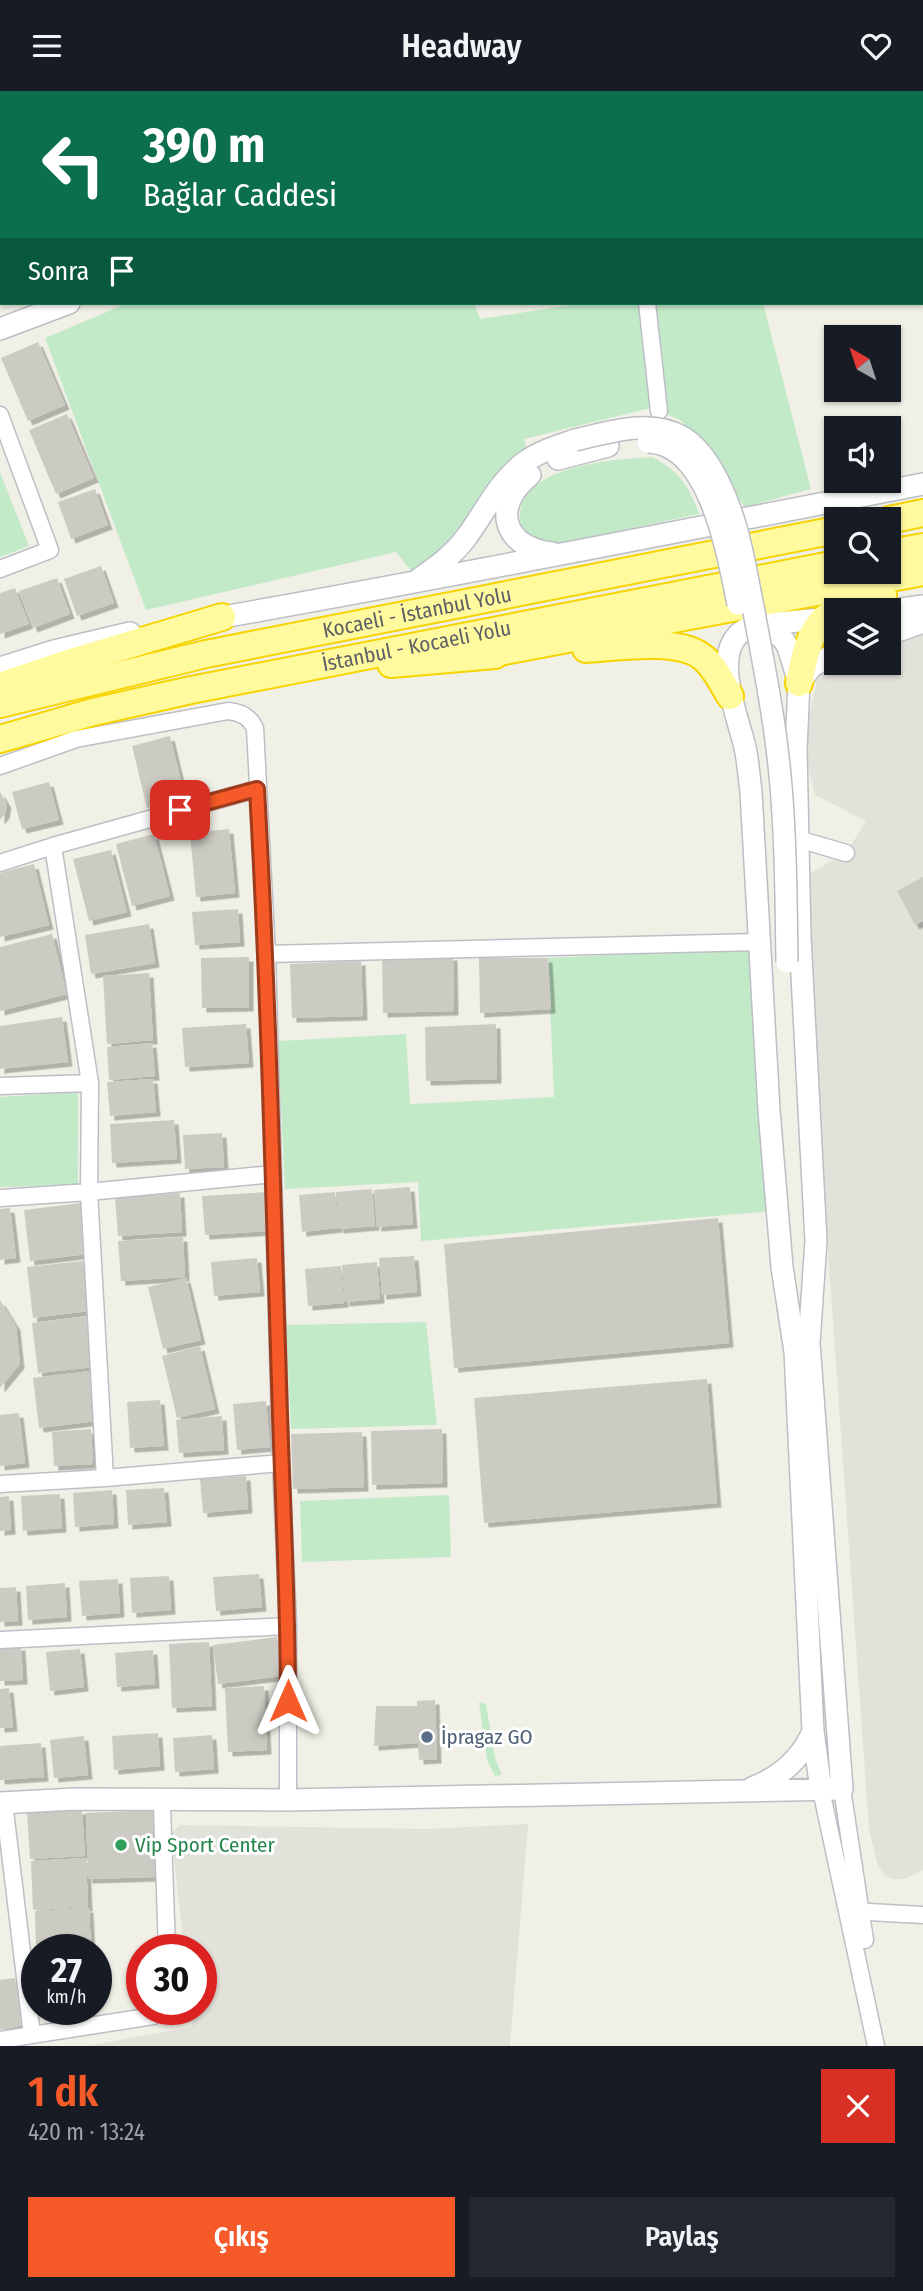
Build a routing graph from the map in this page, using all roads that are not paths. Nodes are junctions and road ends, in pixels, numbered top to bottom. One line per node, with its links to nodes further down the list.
1 (64, 305): 3 (main road)
2 (647, 305): 4 (street)
3 (0, 329)
4 (659, 411)
5 (0, 415): 14 (street)
6 (923, 484): 12 (main road)
7 (923, 513): 8 (highway)
8 (901, 518)
9 (824, 532): 34 (highway, Kocaeli - İstanbul Yolu)
10 (923, 547): 11 (highway)
11 (901, 551)
12 (558, 554): 16 (main road); 44 (main road, bridge)
13 (824, 566): 29 (highway, İstanbul - Kocaeli Yolu)
14 (0, 569)
15 (923, 572): 27 (highway)
16 (412, 584): 21 (main road); 44 (main road, bridge)
17 (923, 585): 18 (highway)
18 (872, 598)
19 (923, 606): 20 (main road)
20 (901, 609)
21 (222, 617): 30 (main road); 32 (highway)
22 (824, 619): 25 (main road)
23 (923, 622): 26 (main road)
24 (824, 623): 31 (highway)
25 (758, 626): 31 (main road); 33 (main road)
26 (901, 630)
27 (478, 656): 29 (highway); 33 (highway)
28 (824, 660): 31 (main road)
29 (317, 664): 35 (highway, İstanbul - Kocaeli Yolu)
30 (0, 668)
31 (799, 683): 38 (main road)
32 (0, 686)
33 (730, 696): 42 (main road)
34 (0, 704)
35 (0, 739)
36 (0, 766): 37 (street)
37 (257, 789): 39 (street); 43 (street)
38 (798, 839): 40 (street); 50 (main road)
39 (53, 846): 41 (street); 45 (street)
40 (846, 853)
41 (0, 863)
42 (759, 942): 43 (street); 50 (main road)
43 (267, 954): 47 (street)
44 (780, 963): 50 (main road)
45 (90, 1083): 46 (street); 48 (street)
46 (0, 1086)
47 (273, 1174): 48 (street); 51 (street)
48 (89, 1192): 49 (street); 52 (street)
49 (0, 1198)
50 (802, 1348): 56 (main road); 57 (main road)
51 (281, 1463): 52 (street); 54 (street)
52 (105, 1478): 53 (street)
53 (0, 1484)
54 (288, 1626): 55 (street); 60 (street)
55 (0, 1640)
56 (813, 1731): 57 (main road); 58 (main road)
57 (832, 1790): 58 (main road); 62 (street)
58 (743, 1791): 60 (main road)
59 (166, 1799): 60 (main road); 61 (main road); 64 (street)
60 (288, 1800)
61 (2, 1803): 66 (street)
62 (855, 1912): 63 (street); 68 (street)
63 (923, 1915)
64 (166, 1934)
65 (126, 2020): 66 (street)
66 (32, 2035): 67 (street)
67 (0, 2040)
68 (878, 2046)

